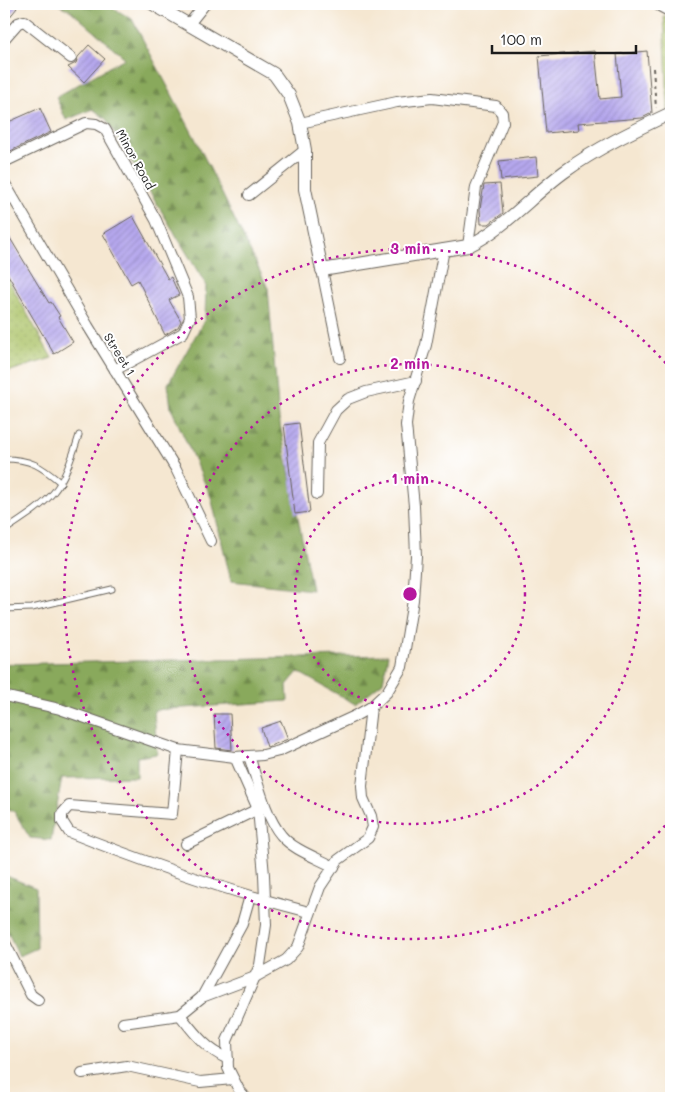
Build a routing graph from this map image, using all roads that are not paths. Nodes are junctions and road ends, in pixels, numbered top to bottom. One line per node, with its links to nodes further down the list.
1 (153, 4): 5 (street)
2 (205, 4): 5 (street)
3 (658, 4): 4 (street)
4 (671, 11)
5 (189, 24): 9 (street)
6 (4, 39): 7 (street)
7 (71, 58)
8 (671, 113): 14 (street)
9 (300, 123): 10 (street); 14 (street)
10 (305, 150): 13 (street); 16 (street)
11 (4, 162): 18 (street, Minor Road)
12 (4, 182): 18 (street, Street 1)
13 (249, 195)
14 (468, 246): 15 (street)
15 (444, 249): 16 (street); 19 (street)
16 (322, 270): 17 (street)
17 (340, 358)
18 (115, 370): 25 (street, Street 1)
19 (416, 381): 23 (street); 29 (street)
20 (79, 435): 22 (lane)
21 (4, 459): 22 (lane)
22 (61, 483): 24 (lane)
23 (317, 494)
24 (4, 530)
25 (211, 541)
26 (112, 589): 27 (lane)
27 (4, 609)
28 (4, 696): 30 (street)
29 (371, 707): 32 (street); 35 (street)
30 (178, 750): 31 (street); 36 (street)
31 (235, 756): 32 (street); 33 (street)
32 (249, 756): 35 (street)
33 (258, 809): 34 (street); 37 (street)
34 (186, 844)
35 (334, 867): 38 (street)
36 (250, 896): 37 (street); 41 (street)
37 (265, 900): 38 (street); 40 (street)
38 (309, 912): 40 (street)
39 (4, 941): 42 (street)
40 (255, 977): 41 (street); 45 (street)
41 (202, 997): 43 (street)
42 (38, 1000)
43 (180, 1015): 44 (street); 45 (street)
44 (123, 1022)
45 (228, 1059): 47 (street)
46 (82, 1073): 47 (street)
47 (233, 1078): 48 (street)
48 (246, 1098)

